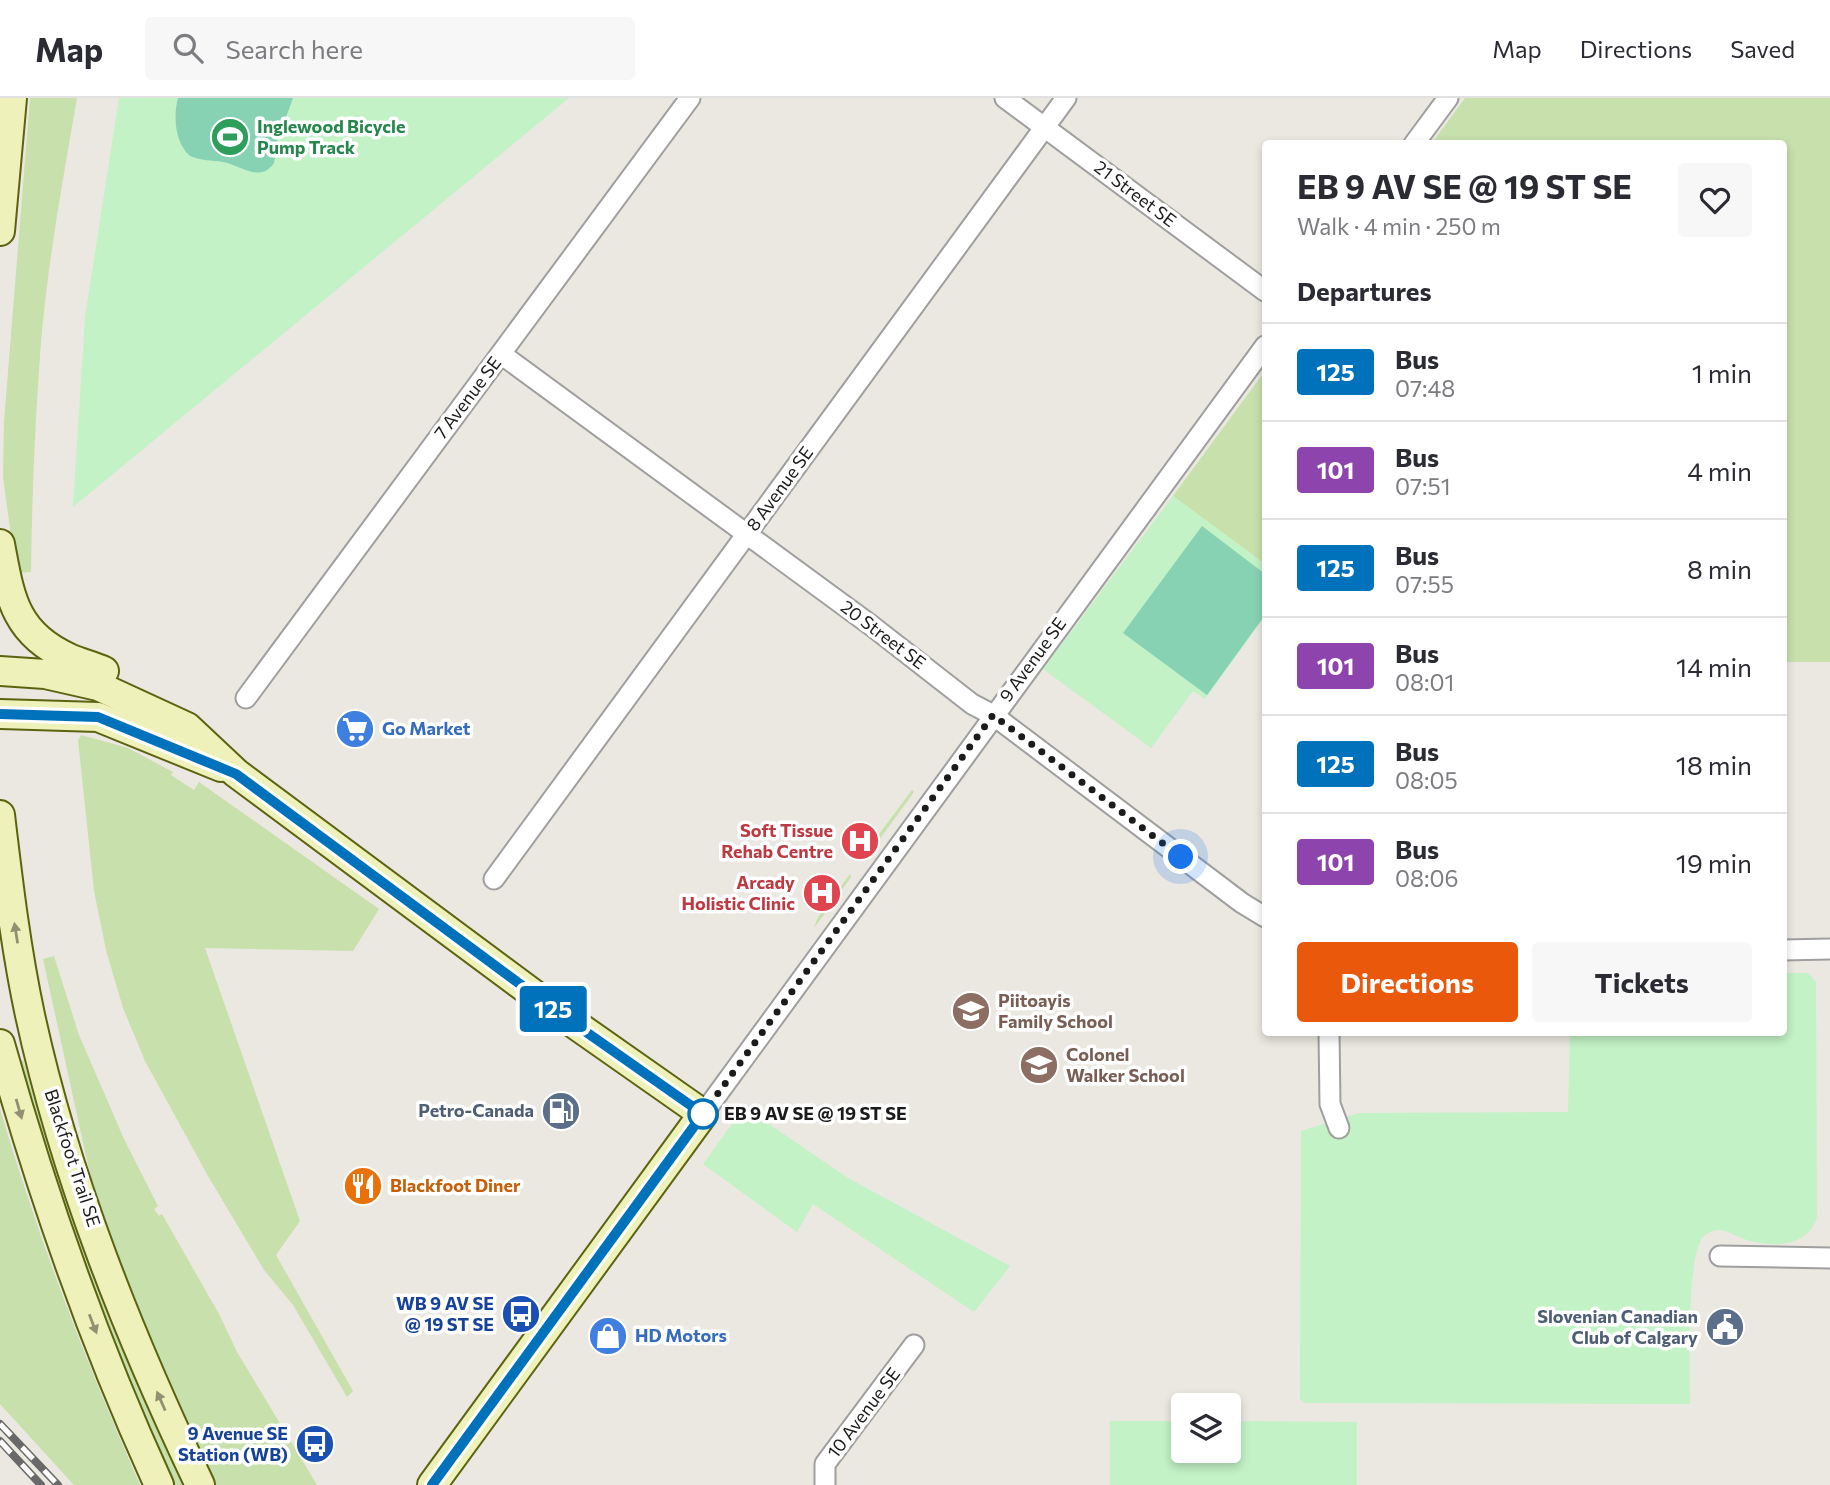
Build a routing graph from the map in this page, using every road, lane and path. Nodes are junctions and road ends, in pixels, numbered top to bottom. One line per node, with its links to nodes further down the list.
1 (12, 98): 8 (main road)
2 (690, 98): 11 (street, 7 Avenue SE)
3 (1005, 98): 6 (street, 21 Street SE)
4 (1066, 98): 6 (street, 8 Avenue SE)
5 (1448, 98): 7 (street)
6 (1044, 127): 9 (street, 21 Street SE); 12 (street, 8 Avenue SE)
7 (1417, 140)
8 (0, 231)
9 (1262, 289)
10 (1262, 350): 17 (street, 9 Avenue SE)
11 (501, 354): 12 (street, 20 Street SE); 15 (street, 7 Avenue SE)
12 (747, 535): 17 (street, 20 Street SE); 21 (street, 8 Avenue SE)
13 (0, 544): 18 (main road)
14 (0, 671): 18 (main road)
15 (246, 698)
16 (0, 714): 19 (main road)
17 (993, 715): 22 (street, 20 Street SE); 29 (street, 9 Avenue SE)
18 (187, 727): 19 (main road)
19 (236, 774): 29 (main road)
20 (0, 815): 28 (main road, Blackfoot Trail SE, one-way to 20)
21 (494, 879)
22 (1262, 915)
23 (1830, 949): 24 (street)
24 (1787, 950)
25 (0, 957): 28 (main road)
26 (1329, 1036): 30 (street)
27 (0, 1044): 34 (main road, Blackfoot Trail SE, one-way to 34)
28 (54, 1110): 35 (main road, Blackfoot Trail SE, one-way to 28)
29 (703, 1114): 36 (main road, 9 Avenue SE)
30 (1339, 1128)
31 (1720, 1255): 32 (street)
32 (1830, 1258)
33 (914, 1345): 37 (street, 10 Avenue SE)
34 (159, 1485)
35 (200, 1485)
36 (432, 1485)
37 (825, 1485)

